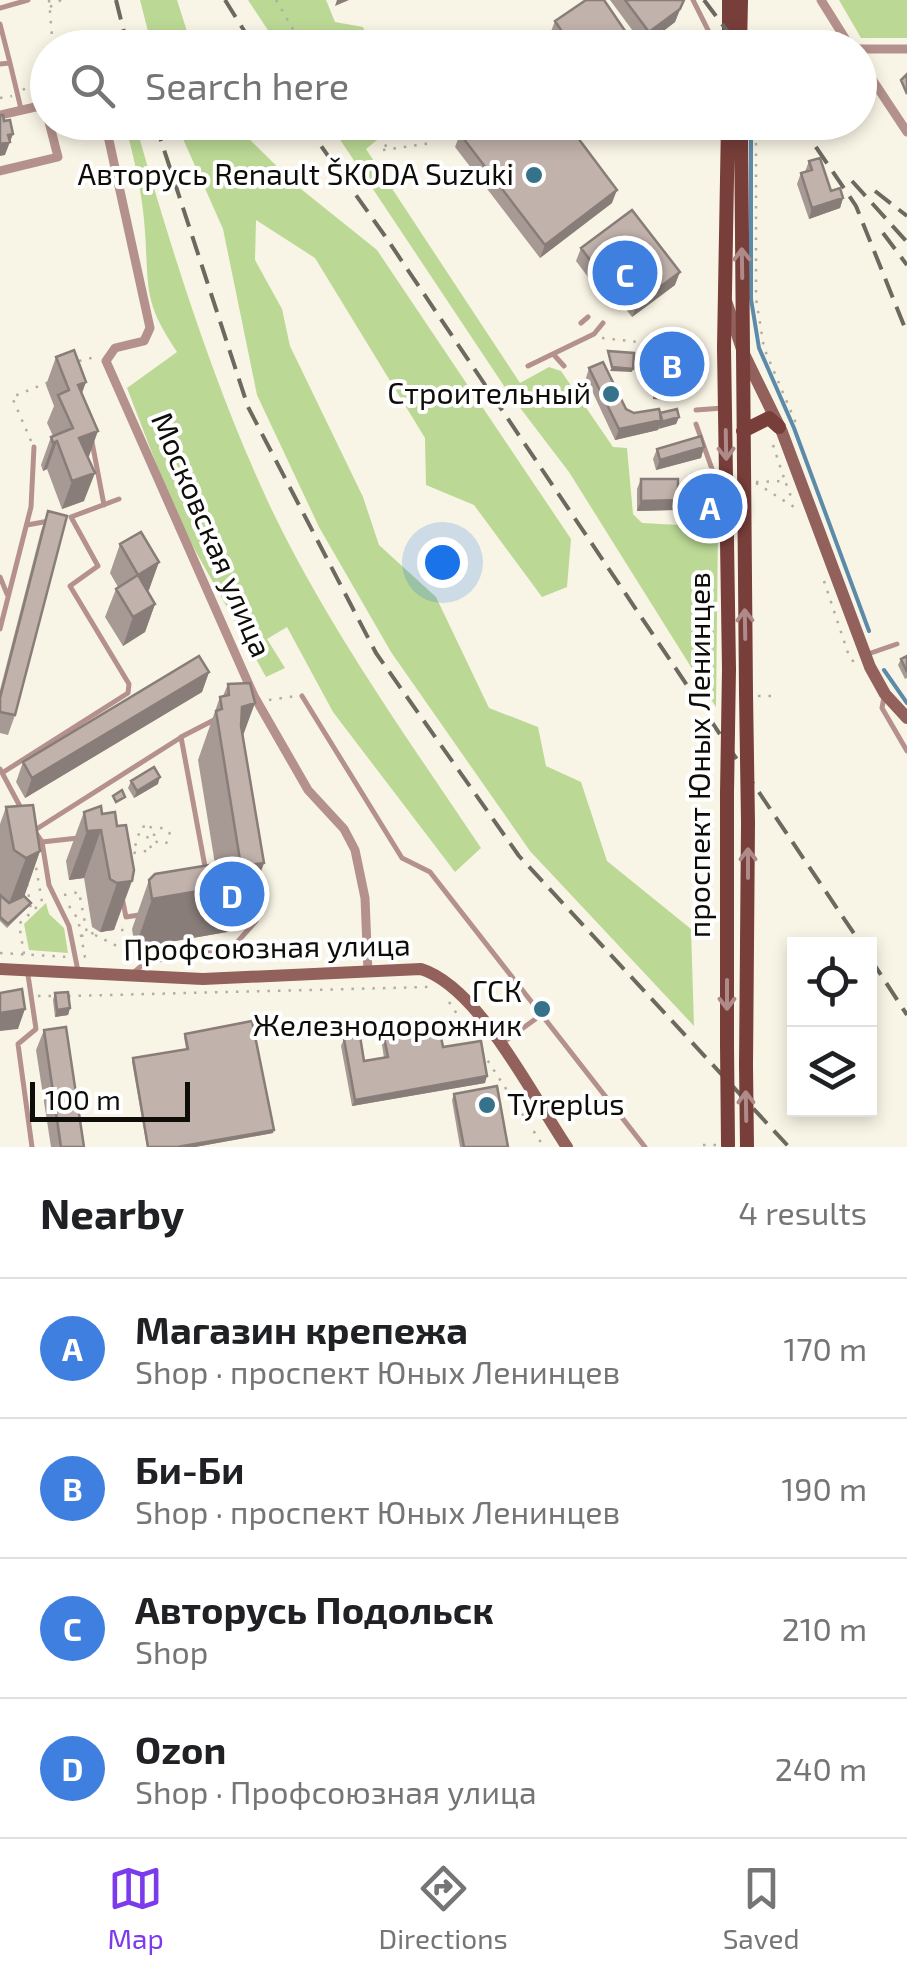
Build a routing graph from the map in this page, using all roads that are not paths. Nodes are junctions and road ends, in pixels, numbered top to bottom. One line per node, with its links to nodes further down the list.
1 (28, 0): 6 (lane)
2 (693, 0): 8 (lane)
3 (729, 0): 9 (main road)
4 (740, 0): 10 (main road)
5 (821, 0): 11 (street)
6 (0, 8)
7 (0, 24): 14 (lane)
8 (708, 30)
9 (729, 30)
10 (740, 30)
11 (840, 30)
12 (877, 49): 13 (street)
13 (907, 49)
14 (10, 63): 15 (lane); 18 (lane)
15 (0, 64)
16 (877, 87): 20 (street)
17 (30, 108): 18 (street)
18 (21, 110): 19 (street)
19 (0, 115)
20 (907, 132)
21 (53, 140): 25 (street)
22 (109, 140): 54 (street, Московская улица)
23 (728, 140): 26 (main road, проспект Юных Ленинцев)
24 (740, 140): 31 (main road, проспект Юных Ленинцев, one-way to 24)
25 (0, 171)
26 (725, 300): 30 (main road, проспект Юных Ленинцев); 31 (main road)
27 (588, 317): 29 (lane)
28 (603, 323): 32 (lane)
29 (581, 324)
30 (724, 348): 31 (main road); 35 (main road, проспект Юных Ленинцев)
31 (743, 352): 38 (main road); 39 (main road, проспект Юных Ленинцев)
32 (554, 355): 33 (lane); 34 (lane)
33 (528, 366)
34 (564, 366)
35 (726, 407): 36 (lane); 78 (main road, проспект Юных Ленинцев, one-way to 78, bridge)
36 (696, 410)
37 (696, 424): 42 (lane)
38 (774, 428): 39 (main road); 51 (main road)
39 (743, 431): 82 (main road, проспект Юных Ленинцев, one-way to 39, bridge)
40 (91, 434): 44 (lane)
41 (34, 446): 46 (lane)
42 (712, 469)
43 (120, 499): 44 (lane)
44 (104, 505): 45 (lane)
45 (71, 517): 46 (lane); 60 (lane)
46 (27, 525): 48 (lane)
47 (0, 577): 48 (lane)
48 (8, 597): 49 (lane)
49 (0, 628)
50 (897, 644): 51 (lane)
51 (866, 656): 52 (main road)
52 (885, 694): 57 (main road); 59 (lane)
53 (302, 696): 76 (lane)
54 (256, 700): 55 (lane); 72 (street, Московская улица)
55 (240, 704)
56 (226, 713): 58 (lane)
57 (907, 718)
58 (181, 738): 63 (lane); 66 (lane)
59 (907, 751)
60 (1, 771): 61 (lane)
61 (24, 814): 62 (lane); 63 (lane)
62 (12, 820)
63 (35, 830): 65 (lane)
64 (96, 835): 65 (lane)
65 (42, 842): 73 (lane)
66 (207, 881)
67 (249, 886): 71 (lane)
68 (122, 898): 69 (lane)
69 (142, 914)
70 (0, 969): 74 (main road, Профсоюзная улица)
71 (129, 970): 72 (main road, Профсоюзная улица); 73 (main road, Профсоюзная улица)
72 (368, 972): 77 (main road, Профсоюзная улица)
73 (78, 974): 74 (main road, Профсоюзная улица)
74 (28, 976): 75 (lane); 79 (lane)
75 (17, 994)
76 (541, 1015): 77 (lane); 81 (lane)
77 (498, 1045): 80 (main road, Профсоюзная улица)
78 (725, 1145)
79 (32, 1147)
80 (567, 1147)
81 (646, 1147)
82 (747, 1147)

